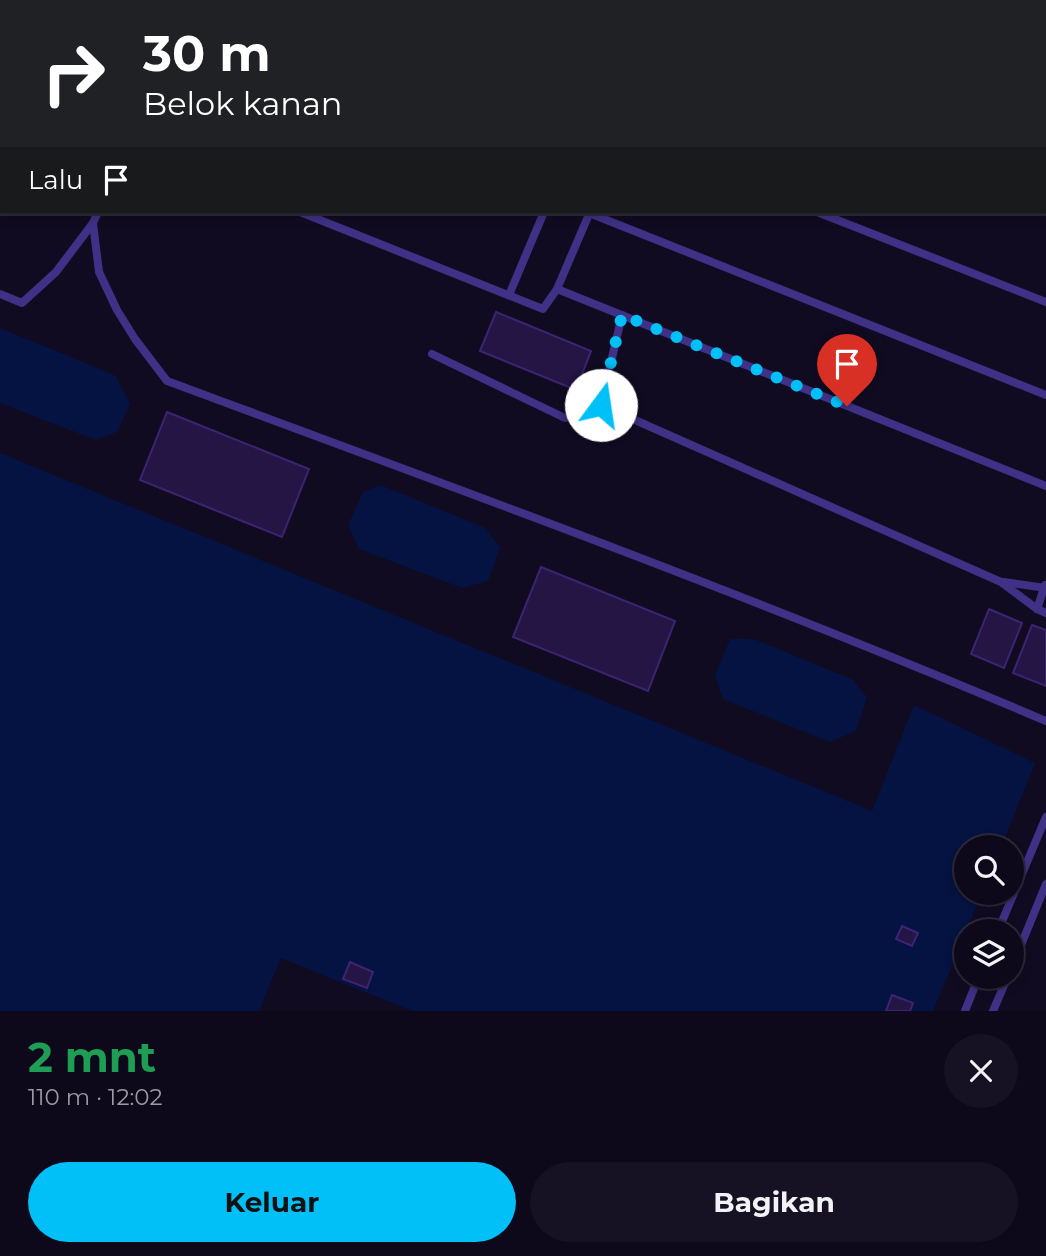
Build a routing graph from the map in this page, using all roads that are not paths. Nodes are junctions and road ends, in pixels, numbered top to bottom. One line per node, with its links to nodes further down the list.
1 (97, 214): 7 (lane)
2 (305, 214): 10 (lane)
3 (543, 214): 10 (lane)
4 (589, 214): 8 (lane)
5 (595, 214): 14 (lane)
6 (822, 214): 11 (lane)
7 (93, 223): 9 (lane); 21 (lane)
8 (557, 289): 10 (lane); 12 (lane)
9 (0, 294)
10 (509, 295)
11 (1046, 302)
12 (622, 315): 15 (lane); 16 (lane)
13 (432, 354): 15 (lane)
14 (1046, 395)
15 (601, 405): 17 (lane)
16 (1046, 486)
17 (1001, 582): 18 (lane); 19 (lane)
18 (1045, 586): 19 (lane)
19 (1037, 609): 20 (lane)
20 (1046, 613)
21 (1046, 721)
22 (1046, 817): 24 (lane)
23 (1046, 884): 25 (lane)
24 (1003, 919)
25 (1024, 938)
26 (974, 989): 28 (lane)
27 (1002, 989): 29 (lane)
28 (965, 1011)
29 (993, 1011)

